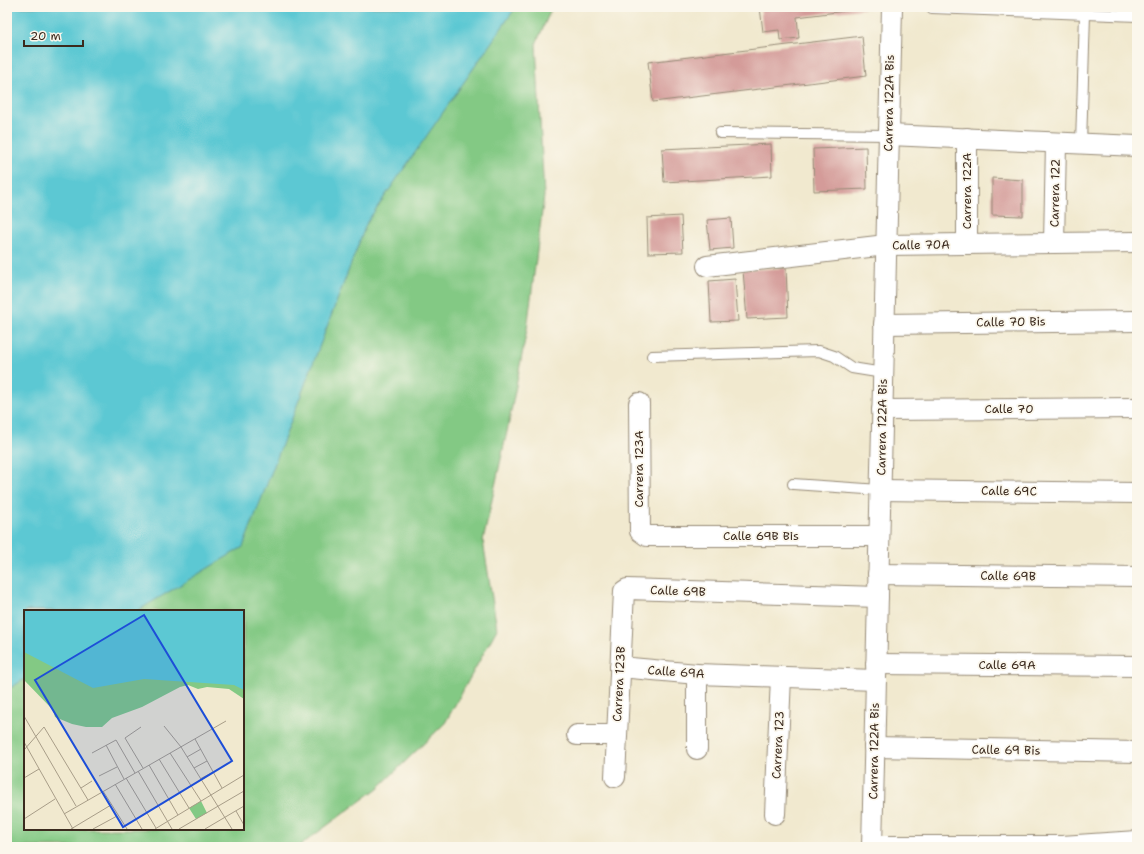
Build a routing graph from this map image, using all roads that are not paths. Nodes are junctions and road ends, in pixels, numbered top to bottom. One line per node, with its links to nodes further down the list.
1 (892, 7): 6 (street, Carrera 122A Bis)
2 (932, 8): 3 (lane)
3 (1085, 14): 4 (lane); 9 (lane)
4 (1137, 16)
5 (720, 133): 6 (lane)
6 (889, 135): 7 (street); 14 (street, Carrera 122A Bis)
7 (967, 138): 8 (street); 13 (street, Carrera 122A)
8 (1056, 143): 9 (street); 12 (street, Carrera 122)
9 (1081, 144): 10 (street)
10 (1137, 146)
11 (1137, 242): 12 (street, Calle 70A)
12 (1054, 243): 13 (street, Calle 70A)
13 (967, 244): 14 (street, Calle 70A)
14 (886, 246): 15 (street, Calle 70A); 17 (street, Carrera 122A Bis)
15 (707, 266)
16 (1137, 321): 17 (street, Calle 70 Bis)
17 (884, 324): 19 (street, Carrera 122A Bis)
18 (652, 356): 19 (lane)
19 (883, 373): 22 (street, Carrera 122A Bis)
20 (639, 403): 26 (street, Carrera 123A)
21 (1137, 408): 22 (street, Calle 70)
22 (882, 410): 24 (street, Carrera 122A Bis)
23 (793, 484): 24 (lane)
24 (880, 490): 25 (street, Calle 69C); 27 (street, Carrera 122A Bis)
25 (1137, 493)
26 (643, 534): 27 (street, Calle 69B Bis)
27 (879, 536): 28 (street, Carrera 122A Bis)
28 (878, 574): 29 (street, Calle 69B); 31 (street, Carrera 122A Bis)
29 (1137, 577)
30 (624, 591): 31 (street, Calle 69B); 33 (street, Carrera 123B)
31 (878, 597): 34 (street, Carrera 122A Bis)
32 (1137, 666): 34 (street, Calle 69A)
33 (620, 667): 35 (street, Calle 69A); 38 (street, Carrera 123B)
34 (876, 672): 36 (street, Calle 69A); 39 (street, Carrera 122A Bis)
35 (697, 674): 36 (street, Calle 69A); 40 (street)
36 (782, 677): 43 (street, Carrera 123)
37 (577, 735): 38 (street)
38 (617, 735): 42 (street, Carrera 123B)
39 (874, 748): 41 (street, Calle 69 Bis); 47 (street, Carrera 122A Bis)
40 (697, 750)
41 (1137, 752)
42 (615, 777)
43 (775, 814)
44 (1137, 841): 46 (street)
45 (983, 846): 46 (street); 47 (street)
46 (1062, 846)
47 (870, 847)

